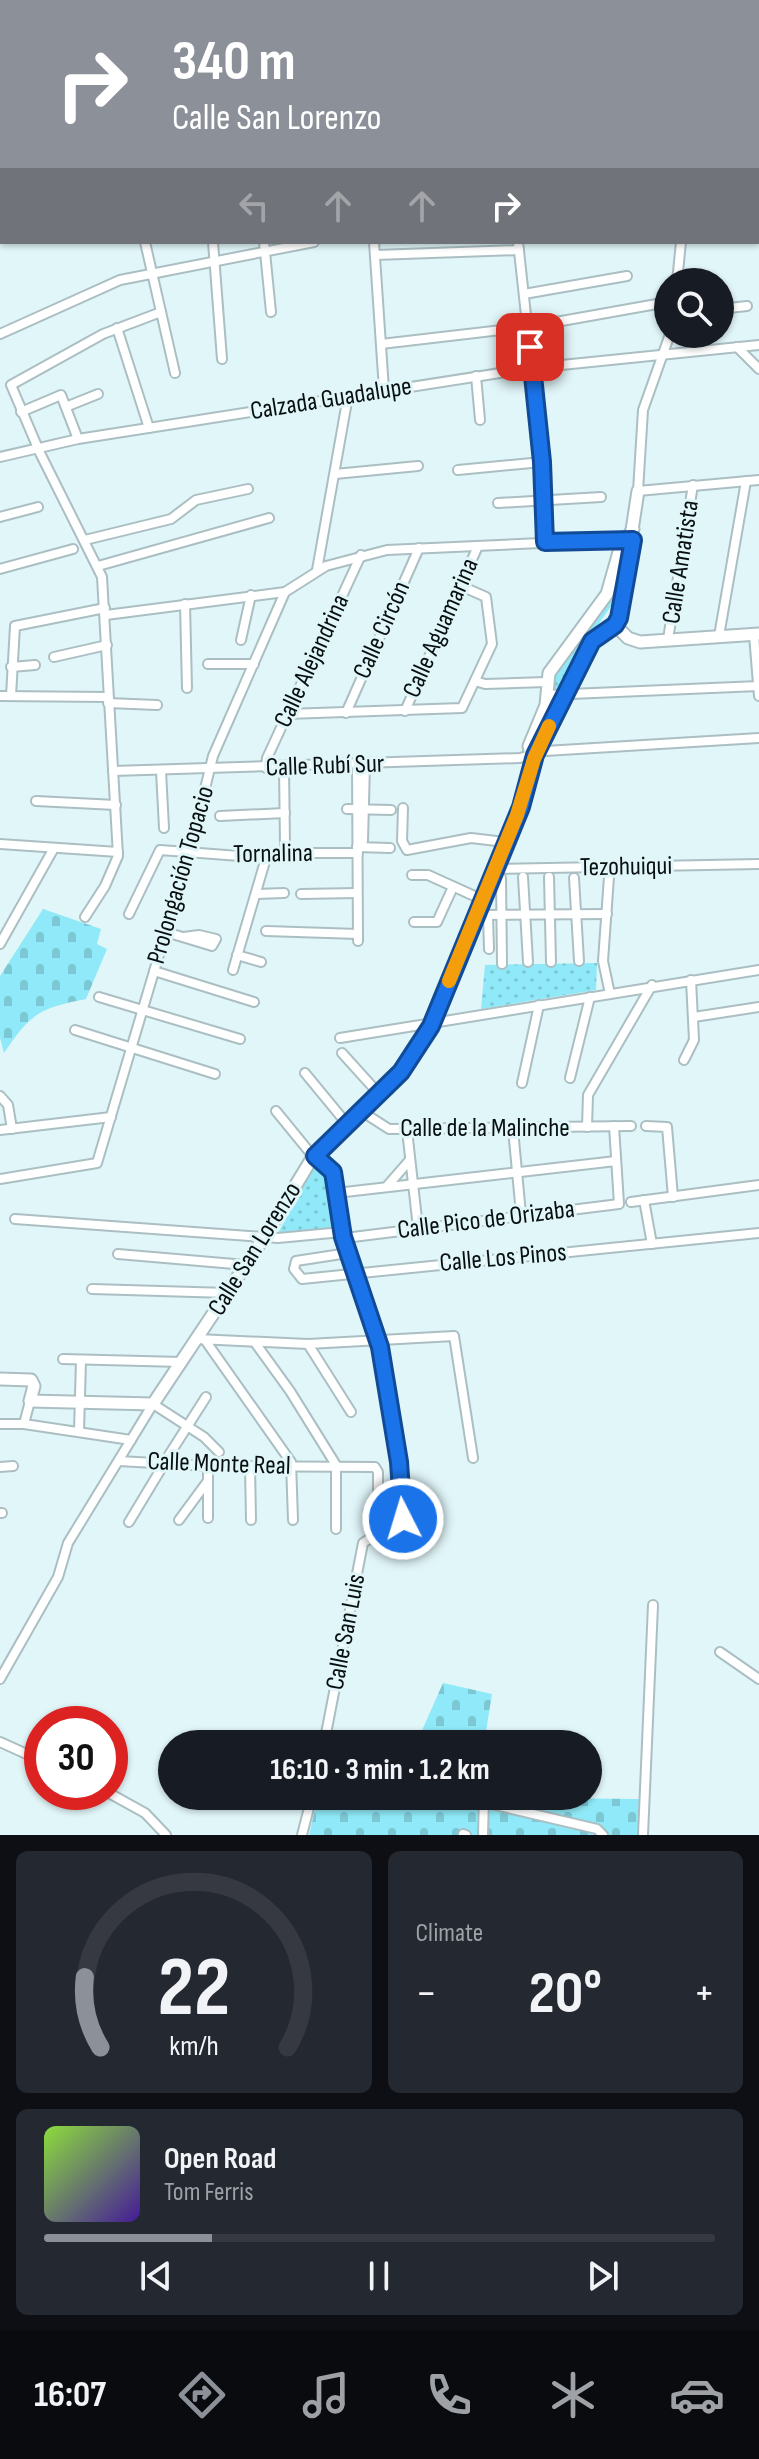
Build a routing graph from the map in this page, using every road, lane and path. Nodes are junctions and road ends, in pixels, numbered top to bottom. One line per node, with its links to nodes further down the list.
1 (145, 244): 11 (street)
2 (213, 244): 9 (street)
3 (294, 244): 7 (street)
4 (374, 244): 8 (street)
5 (681, 244): 10 (street)
6 (519, 246): 8 (street); 13 (street)
7 (264, 247): 9 (street); 18 (street)
8 (375, 255): 22 (street)
9 (214, 262): 11 (street); 27 (street)
10 (678, 268)
11 (152, 273): 17 (street); 21 (street)
12 (627, 276): 13 (street)
13 (524, 294): 19 (street)
14 (654, 304): 19 (street)
15 (747, 306): 16 (street)
16 (734, 307)
17 (161, 312): 20 (street); 30 (street)
18 (271, 312)
19 (528, 327): 22 (street); 28 (street)
20 (117, 328): 36 (street); 38 (street)
21 (0, 334)
22 (381, 344): 32 (street)
23 (759, 345): 24 (street, Calzada Guadalupe)
24 (737, 347): 26 (street, Calzada Guadalupe); 29 (street)
25 (666, 348): 26 (street)
26 (664, 353): 28 (street, Calzada Guadalupe); 50 (street)
27 (222, 359)
28 (532, 368): 31 (street, Calzada Guadalupe); 42 (street)
29 (759, 369)
30 (175, 373)
31 (476, 376): 32 (street, Calzada Guadalupe); 37 (street)
32 (384, 390): 34 (street, Calzada Guadalupe)
33 (98, 394): 35 (street)
34 (348, 396): 38 (street, Calzada Guadalupe); 45 (street)
35 (68, 406): 36 (street); 39 (street)
36 (21, 412): 40 (street)
37 (480, 420)
38 (149, 428): 39 (street, Calzada Guadalupe)
39 (78, 439): 40 (street, Calzada Guadalupe)
40 (37, 448): 41 (street, Calzada Guadalupe); 58 (street)
41 (0, 457)
42 (542, 462): 44 (street); 52 (street)
43 (418, 466): 45 (street)
44 (458, 470)
45 (335, 474): 66 (street)
46 (759, 480): 47 (street)
47 (746, 481): 48 (street); 75 (street)
48 (693, 485): 50 (street); 76 (street, Calle Amatista)
49 (248, 489): 58 (street)
50 (638, 491): 57 (street)
51 (601, 497): 52 (street)
52 (544, 500): 53 (street); 59 (street)
53 (498, 503)
54 (38, 507): 55 (street)
55 (0, 517)
56 (269, 518): 64 (street)
57 (631, 536): 59 (street); 72 (street); 73 (street)
58 (85, 540): 64 (street)
59 (545, 542): 60 (street)
60 (478, 546): 61 (street); 67 (street, Calle Aguamarina)
61 (419, 548): 63 (street); 97 (street, Calle Circón)
62 (73, 549): 65 (street)
63 (361, 555): 66 (street); 98 (street, Calle Alejandrina)
64 (98, 566): 71 (street)
65 (0, 569)
66 (317, 570): 68 (street)
67 (461, 586): 85 (street); 96 (street, Calle Aguamarina)
68 (285, 592): 69 (street); 82 (street, Prolongación Topacio)
69 (251, 595): 70 (street); 77 (street)
70 (185, 604): 71 (street); 88 (street)
71 (105, 611): 79 (street); 84 (street)
72 (615, 625): 76 (street); 78 (street)
73 (580, 632): 78 (street); 86 (street)
74 (757, 634): 75 (street); 87 (street)
75 (719, 636): 76 (street)
76 (668, 639)
77 (241, 640)
78 (592, 641): 92 (street)
79 (107, 645): 80 (street); 94 (street)
80 (54, 657)
81 (208, 664): 82 (street)
82 (254, 664): 104 (street, Prolongación Topacio)
83 (35, 665): 84 (street)
84 (11, 667): 91 (street)
85 (475, 681): 86 (street); 96 (street)
86 (546, 682): 89 (street)
87 (759, 686): 92 (street); 93 (street)
88 (187, 688)
89 (547, 695): 92 (street); 100 (street)
90 (0, 696): 91 (street)
91 (11, 696): 94 (street)
92 (565, 696): 100 (street)
93 (759, 696)
94 (108, 700): 95 (street); 105 (street)
95 (157, 705)
96 (405, 711): 97 (street)
97 (346, 713): 98 (street)
98 (287, 714): 103 (street, Calle Alejandrina)
99 (759, 738): 100 (street, Calle Rubí Sur)
100 (533, 758): 101 (street, Calle Rubí Sur); 115 (street, Calle San Lorenzo)
101 (361, 764): 102 (street, Calle Rubí Sur); 110 (street)
102 (284, 767): 103 (street, Calle Rubí Sur); 112 (street)
103 (266, 768): 104 (street, Calle Rubí Sur)
104 (210, 770): 106 (street, Calle Rubí Sur); 122 (street, Prolongación Topacio)
105 (113, 771): 106 (street, Calle Rubí Sur); 108 (street)
106 (161, 771): 114 (street)
107 (36, 801): 108 (street)
108 (116, 805): 121 (street)
109 (403, 808): 115 (street)
110 (356, 809): 111 (street); 120 (street)
111 (391, 810)
112 (285, 813): 113 (street); 117 (street)
113 (220, 816)
114 (164, 828)
115 (505, 842): 125 (street, Calle San Lorenzo)
116 (0, 844): 118 (street)
117 (285, 845)
118 (54, 848): 121 (street); 149 (street)
119 (390, 848): 120 (street, Tornalina)
120 (358, 850): 123 (street, Tornalina); 133 (street)
121 (118, 852): 144 (street)
122 (189, 854): 123 (street, Tornalina); 137 (street, Tornalina); 147 (street, Prolongación Topacio)
123 (266, 858): 134 (street)
124 (759, 864): 125 (street, Tezohuiqui)
125 (497, 873): 136 (street, Calle San Lorenzo); 140 (street)
126 (412, 875): 131 (street)
127 (523, 877): 141 (street)
128 (549, 877): 142 (street)
129 (609, 877): 138 (street)
130 (574, 878): 143 (street)
131 (453, 887): 136 (street); 145 (street)
132 (284, 893): 134 (street)
133 (357, 893): 135 (street); 146 (street)
134 (256, 894): 151 (street)
135 (301, 894)
136 (481, 899): 139 (street, Calle San Lorenzo)
137 (129, 914)
138 (607, 914): 143 (street); 162 (street)
139 (482, 916): 140 (street); 150 (street); 170 (street, Calle San Lorenzo)
140 (502, 916): 141 (street); 156 (street)
141 (526, 916): 142 (street); 154 (street)
142 (551, 916): 143 (street); 155 (street)
143 (578, 916): 152 (street)
144 (85, 917)
145 (414, 922)
146 (266, 931)
147 (166, 932): 148 (street); 159 (street, Prolongación Topacio)
148 (184, 937)
149 (0, 944)
150 (489, 949)
151 (237, 955): 153 (street); 157 (street)
152 (579, 961)
153 (261, 962)
154 (528, 962)
155 (551, 962)
156 (502, 964)
157 (233, 970)
158 (759, 970): 160 (street)
159 (154, 971): 165 (street); 168 (street, Prolongación Topacio)
160 (691, 980): 161 (street); 169 (street)
161 (652, 985): 162 (street); 190 (street)
162 (610, 994): 164 (street)
163 (99, 997): 168 (street)
164 (590, 997): 166 (street); 179 (street)
165 (254, 1002)
166 (539, 1005): 170 (street); 180 (street)
167 (759, 1007): 169 (street)
168 (143, 1011): 173 (street); 174 (street, Prolongación Topacio)
169 (694, 1017): 176 (street)
170 (433, 1020): 172 (street); 181 (street, Calle San Lorenzo)
171 (75, 1030): 174 (street)
172 (340, 1038)
173 (240, 1039)
174 (131, 1049): 178 (street); 185 (street, Prolongación Topacio)
175 (342, 1053): 181 (street)
176 (684, 1060)
177 (305, 1073): 186 (street)
178 (215, 1074)
179 (570, 1078)
180 (522, 1083)
181 (379, 1094): 184 (street, Calle San Lorenzo)
182 (0, 1096): 191 (street)
183 (276, 1111): 195 (street, Calle San Luis)
184 (361, 1111): 186 (street, Calle San Lorenzo); 194 (street, Calle de la Malinche)
185 (111, 1117): 191 (street); 199 (street, Prolongación Topacio)
186 (347, 1124): 195 (street, Calle San Lorenzo)
187 (614, 1126): 188 (street, Calle de la Malinche); 190 (street, Calle de la Malinche); 197 (street)
188 (631, 1126)
189 (646, 1126): 204 (street)
190 (587, 1127): 192 (street, Calle de la Malinche)
191 (12, 1129): 193 (street)
192 (513, 1129): 194 (street, Calle de la Malinche); 198 (street)
193 (0, 1130)
194 (407, 1130): 196 (street)
195 (315, 1156): 210 (street, Calle San Luis); 212 (street, Calle San Lorenzo)
196 (409, 1161): 200 (street); 201 (street)
197 (616, 1161): 198 (street); 207 (street, Calle Pico de Orizaba)
198 (517, 1171): 200 (street); 207 (street)
199 (0, 1179)
200 (412, 1183): 201 (street); 209 (street)
201 (388, 1185): 203 (street)
202 (759, 1185): 204 (street)
203 (345, 1192)
204 (673, 1197): 205 (street)
205 (644, 1200): 206 (street); 214 (street)
206 (631, 1202)
207 (521, 1214): 209 (street, Calle Pico de Orizaba)
208 (15, 1219): 212 (street)
209 (418, 1228): 213 (street, Calle Pico de Orizaba)
210 (342, 1232): 212 (street); 215 (street, Calle San Luis)
211 (759, 1233): 214 (street, Calle Los Pinos)
212 (265, 1236): 217 (street, Calle San Lorenzo)
213 (353, 1237)
214 (652, 1244): 218 (street, Calle Los Pinos)
215 (348, 1253): 218 (street, Calle San Luis); 218 (street, Calle Los Pinos)
216 (118, 1254): 217 (street)
217 (246, 1265): 220 (street, Calle San Lorenzo)
218 (355, 1273): 222 (street, Calle San Luis)
219 (92, 1289): 220 (street)
220 (228, 1293): 221 (street, Calle San Lorenzo)
221 (201, 1340): 223 (street); 227 (street, Calle San Lorenzo); 247 (street)
222 (379, 1342): 224 (street); 241 (street); 262 (street, Calle San Luis)
223 (256, 1344): 224 (street); 249 (street)
224 (308, 1344): 233 (street)
225 (63, 1359): 226 (street)
226 (81, 1360): 227 (street); 231 (street)
227 (182, 1362): 232 (street, Calle San Lorenzo)
228 (0, 1379): 230 (street)
229 (206, 1397): 236 (street)
230 (30, 1401): 231 (street); 235 (street)
231 (81, 1402): 232 (street); 237 (street)
232 (153, 1404): 236 (street); 238 (street)
233 (351, 1412)
234 (0, 1424): 235 (street)
235 (28, 1424): 237 (street)
236 (187, 1425): 239 (street); 240 (street)
237 (79, 1431): 238 (street)
238 (131, 1440): 242 (street)
239 (219, 1452)
240 (169, 1455)
241 (473, 1458)
242 (119, 1461): 243 (street, Calle Monte Real); 260 (street, Calle Monte Real)
243 (164, 1464): 245 (street, Calle Monte Real); 255 (street)
244 (13, 1466): 248 (street)
245 (208, 1466): 246 (street, Calle Monte Real); 250 (street)
246 (250, 1466): 247 (street, Calle Monte Real); 253 (street)
247 (292, 1466): 249 (street, Calle Monte Real); 254 (street)
248 (0, 1467)
249 (336, 1467): 256 (street); 257 (street, Calle Monte Real)
250 (207, 1481): 251 (street); 252 (street)
251 (208, 1518)
252 (179, 1520)
253 (251, 1520)
254 (293, 1520)
255 (129, 1522)
256 (336, 1529)
257 (378, 1535)
258 (653, 1605): 273 (street)
259 (720, 1652): 261 (street)
260 (0, 1679)
261 (759, 1679)
262 (325, 1730)
263 (0, 1742): 264 (street)
264 (24, 1753)
265 (128, 1804): 269 (street)
266 (308, 1810): 270 (street)
267 (484, 1810): 271 (street)
268 (525, 1810): 272 (street)
269 (166, 1835)
270 (302, 1835)
271 (483, 1835)
272 (603, 1835)
273 (643, 1835)

